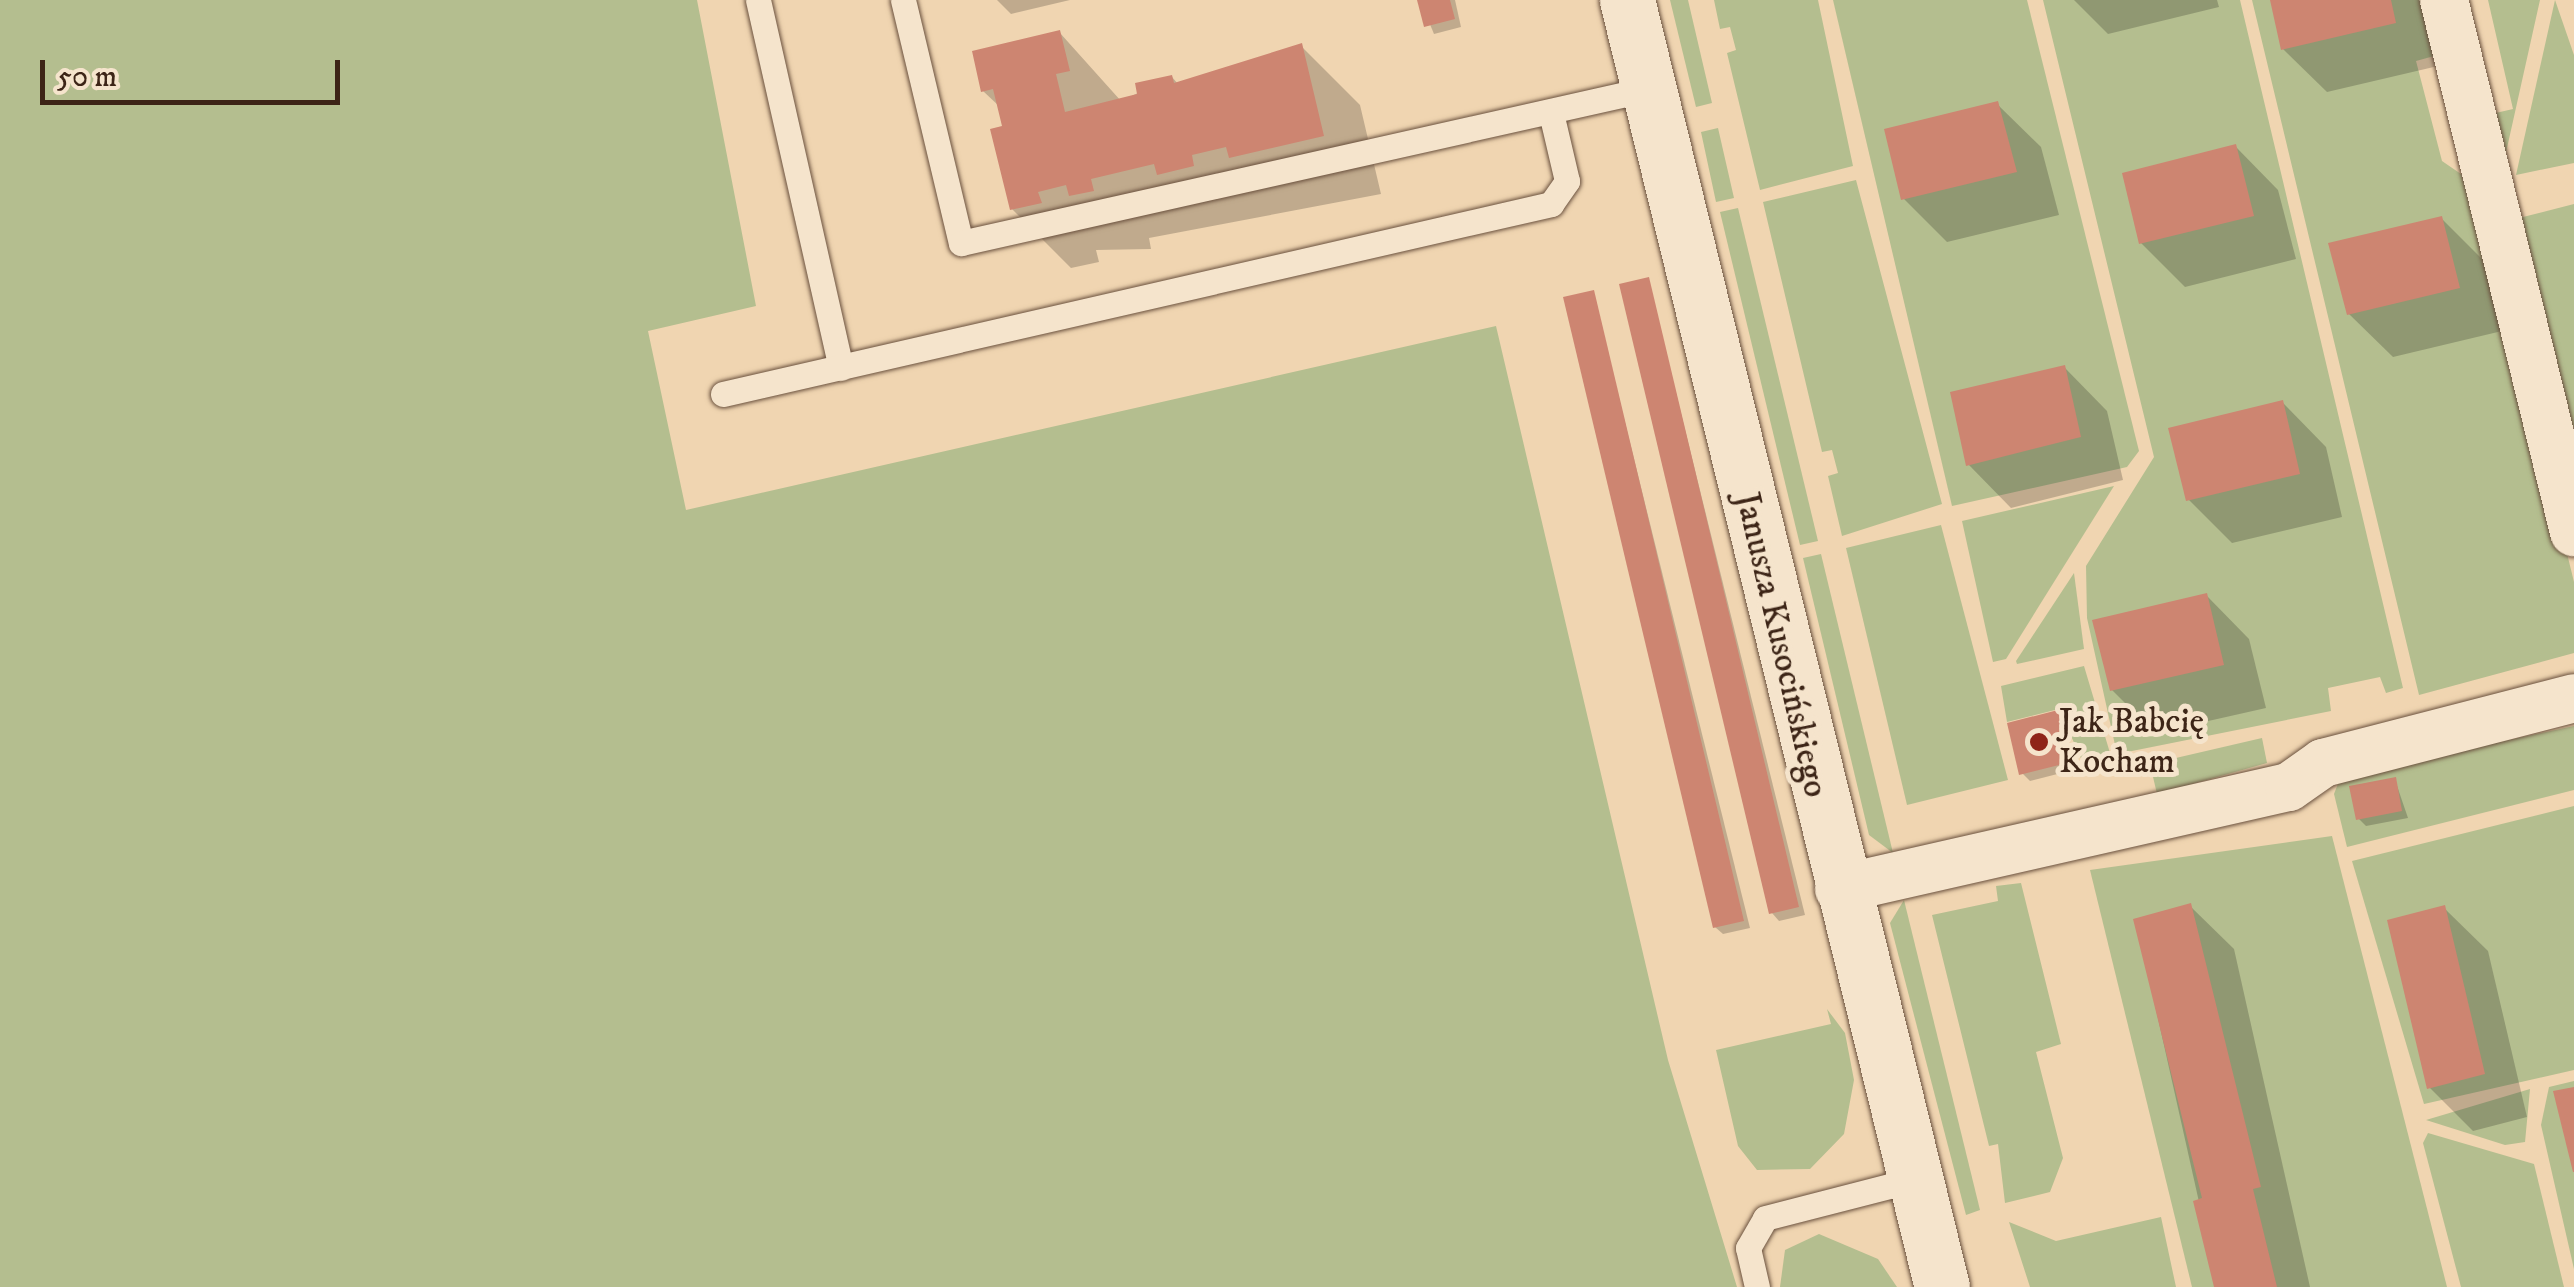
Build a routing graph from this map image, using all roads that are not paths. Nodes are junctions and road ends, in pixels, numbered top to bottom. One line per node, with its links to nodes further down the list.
1 (758, 0): 7 (lane)
2 (903, 0): 6 (lane)
3 (1627, 0): 5 (street, Janusza Kusocińskiego)
4 (2444, 0): 9 (street)
5 (1648, 89): 6 (lane); 11 (street, Janusza Kusocińskiego)
6 (1551, 113): 7 (lane)
7 (841, 368): 8 (lane)
8 (723, 394)
9 (2574, 532)
10 (2574, 698): 11 (street)
11 (1839, 889): 12 (street, Janusza Kusocińskiego)
12 (1909, 1181): 13 (lane); 14 (street, Janusza Kusocińskiego)
13 (1757, 1287)
14 (1942, 1287)

